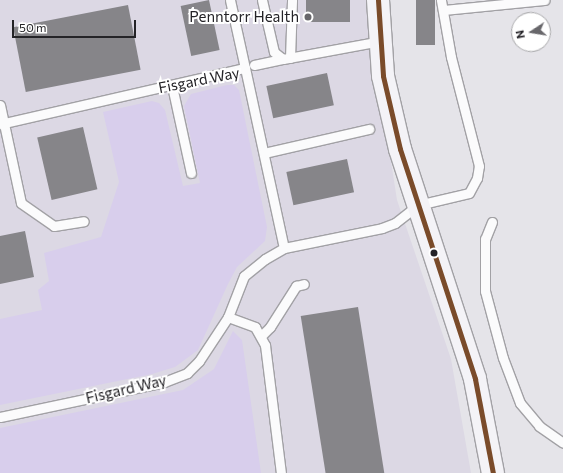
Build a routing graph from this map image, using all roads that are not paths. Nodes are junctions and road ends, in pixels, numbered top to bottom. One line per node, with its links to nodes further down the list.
1 (230, 0): 10 (lane)
2 (262, 0): 9 (lane)
3 (292, 0): 9 (lane)
4 (378, 0): 8 (street)
5 (441, 0): 7 (lane)
6 (545, 0): 7 (lane)
7 (443, 10): 17 (lane)
8 (381, 41): 9 (lane); 17 (street)
9 (286, 58): 10 (lane)
10 (249, 67): 11 (lane, Fisgard Way); 15 (lane, Fisgard Way)
11 (172, 86): 13 (lane, Fisgard Way); 16 (lane)
12 (0, 105): 13 (lane)
13 (2, 123): 18 (lane)
14 (369, 129): 15 (lane)
15 (264, 154): 20 (lane, Fisgard Way)
16 (191, 173)
17 (418, 205): 20 (lane, Fisgard Way); 27 (street)
18 (84, 221)
19 (492, 222): 25 (lane)
20 (284, 248): 22 (lane, Fisgard Way)
21 (304, 284): 23 (lane)
22 (228, 317): 23 (lane); 24 (lane, Fisgard Way)
23 (261, 336): 26 (lane)
24 (0, 417)
25 (563, 443)
26 (281, 473)
27 (494, 473)

